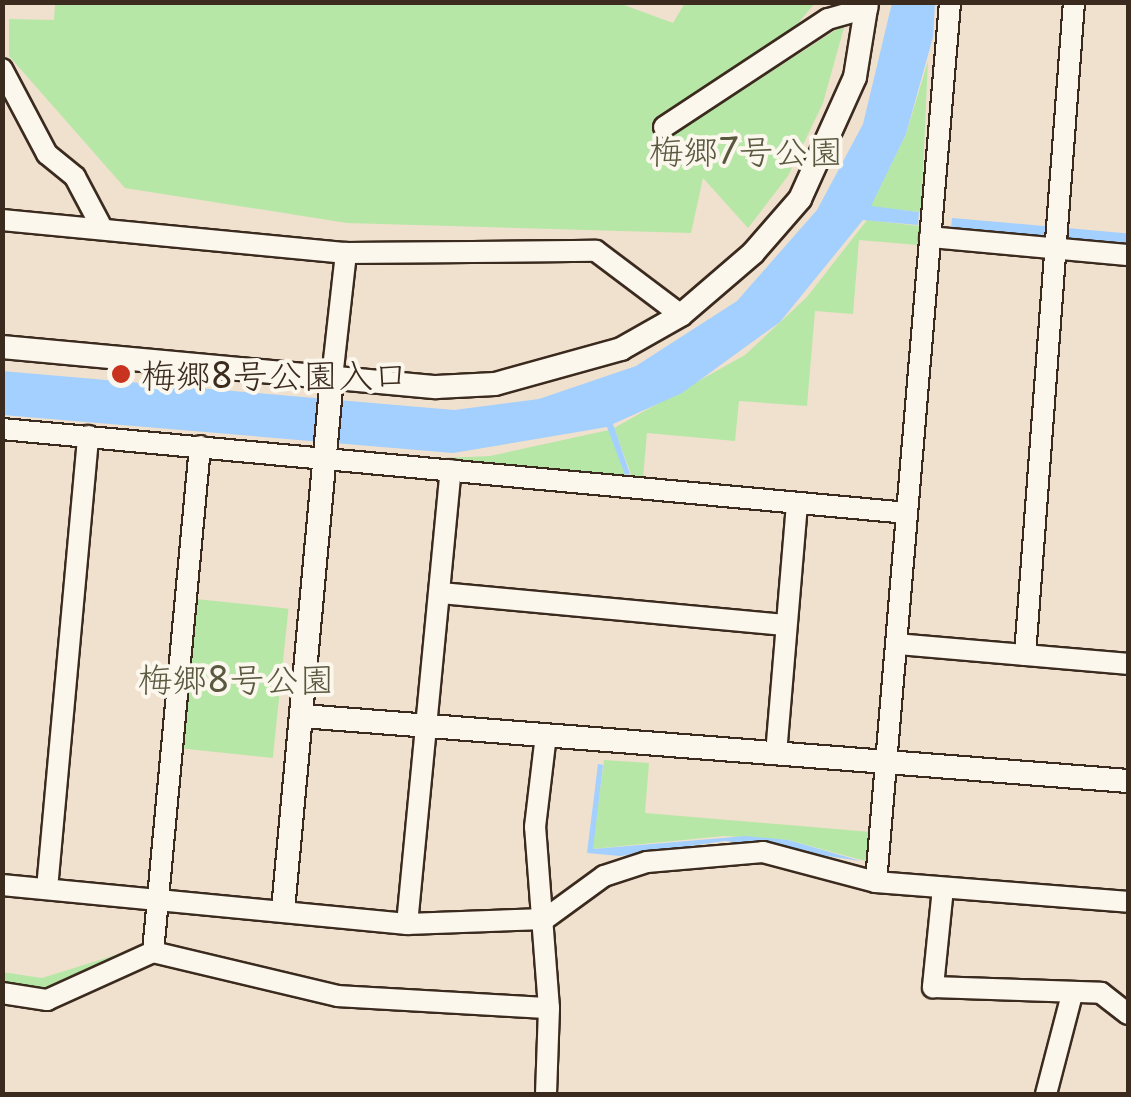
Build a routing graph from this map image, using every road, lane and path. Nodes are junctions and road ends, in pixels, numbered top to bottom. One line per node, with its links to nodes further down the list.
1 (950, 2): 9 (street)
2 (1074, 2): 10 (street)
3 (867, 5): 6 (street); 13 (street)
4 (2, 69): 5 (street)
5 (13, 114): 8 (street)
6 (664, 127)
7 (2, 220): 8 (street)
8 (102, 228): 11 (street)
9 (930, 237): 10 (street); 22 (street)
10 (1056, 248): 12 (street); 26 (street)
11 (346, 254): 13 (street); 15 (street)
12 (1128, 255)
13 (680, 314): 15 (street)
14 (2, 347): 15 (street)
15 (331, 388): 19 (street)
16 (2, 428): 17 (street)
17 (88, 436): 18 (street); 37 (street)
18 (200, 446): 19 (street); 38 (street)
19 (325, 451): 20 (street); 28 (street)
20 (451, 470): 21 (street); 23 (street)
21 (796, 504): 22 (street); 24 (street)
22 (907, 513): 25 (street)
23 (440, 593): 24 (street); 29 (street)
24 (786, 626): 31 (street)
25 (897, 644): 26 (street); 32 (street)
26 (1025, 655): 27 (street)
27 (1128, 664)
28 (302, 716): 29 (street); 40 (street)
29 (427, 725): 30 (street); 42 (street)
30 (546, 735): 31 (street); 41 (street)
31 (776, 754): 32 (street)
32 (887, 763): 33 (street); 34 (street)
33 (1128, 782)
34 (876, 882): 36 (street); 41 (street)
35 (2, 885): 37 (street)
36 (943, 888): 39 (street); 45 (street)
37 (47, 889): 38 (street)
38 (159, 901): 40 (street); 43 (street)
39 (1128, 902)
40 (283, 910): 42 (street)
41 (545, 920): 42 (street); 46 (street)
42 (407, 924)
43 (153, 952): 44 (street); 46 (street)
44 (2, 992)
45 (1072, 994): 47 (street); 49 (street)
46 (549, 1008): 48 (street)
47 (1128, 1014)
48 (546, 1094)
49 (1046, 1094)

